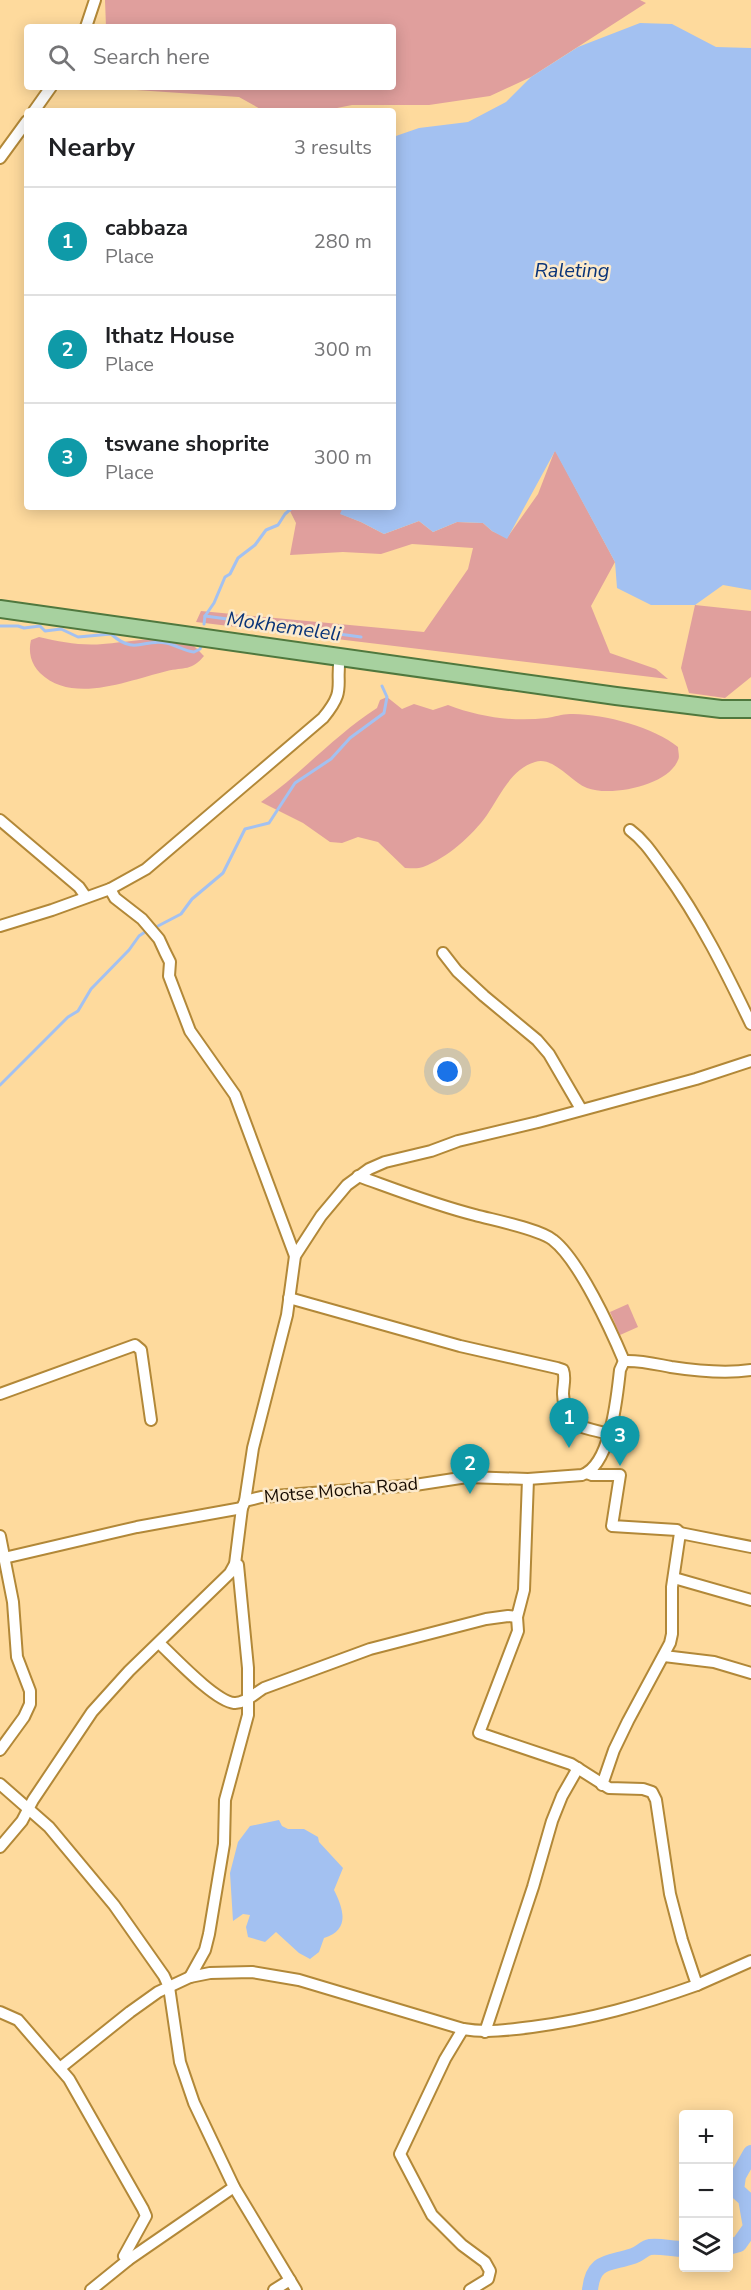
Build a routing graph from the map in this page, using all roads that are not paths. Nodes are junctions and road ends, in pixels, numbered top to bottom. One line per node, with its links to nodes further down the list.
1 (95, 0): 2 (street)
2 (87, 24)
3 (49, 90): 4 (street)
4 (36, 108)
5 (24, 125): 6 (street)
6 (0, 158)
7 (0, 609): 8 (main road)
8 (340, 656): 9 (main road); 12 (street)
9 (751, 709)
10 (0, 820): 13 (street)
11 (630, 830): 16 (street)
12 (110, 889): 13 (street); 20 (street)
13 (86, 897): 14 (street)
14 (0, 926)
15 (443, 953): 18 (street)
16 (751, 1024)
17 (751, 1061): 18 (street)
18 (581, 1109): 19 (street)
19 (358, 1176): 20 (street); 22 (street)
20 (295, 1256): 21 (street)
21 (289, 1298): 26 (street); 29 (street)
22 (624, 1361): 23 (street); 26 (street)
23 (751, 1370)
24 (0, 1394): 25 (street)
25 (151, 1420)
26 (610, 1434): 27 (street)
27 (587, 1473): 28 (street, Motse Mocha Road); 30 (street, Motse Mocha Road)
28 (528, 1479): 29 (street, Motse Mocha Road); 37 (street)
29 (244, 1504): 33 (street); 34 (street, Motse Mocha Road)
30 (680, 1533): 32 (street); 35 (street)
31 (0, 1536): 33 (street)
32 (751, 1547)
33 (4, 1558): 42 (street)
34 (234, 1564): 38 (street); 41 (street)
35 (674, 1578): 36 (street); 39 (street)
36 (751, 1600)
37 (517, 1617): 41 (street); 43 (street)
38 (159, 1643): 41 (street); 46 (street)
39 (664, 1656): 40 (street); 45 (street)
40 (751, 1673)
41 (249, 1699): 49 (street)
42 (0, 1750)
43 (578, 1768): 45 (street); 54 (street)
44 (0, 1784): 46 (street)
45 (603, 1785): 50 (street)
46 (28, 1809): 47 (street); 51 (street)
47 (0, 1847)
48 (751, 1961): 50 (street)
49 (190, 1977): 51 (street); 53 (street)
50 (697, 1985): 54 (street)
51 (169, 1987): 55 (street); 56 (street)
52 (0, 2012): 55 (street)
53 (463, 2029): 54 (street); 61 (street)
54 (485, 2032)
55 (60, 2068): 57 (street)
56 (234, 2187): 57 (street); 58 (street)
57 (128, 2260): 59 (street)
58 (293, 2285): 60 (street)
59 (99, 2288)
60 (274, 2290)
61 (470, 2290)

